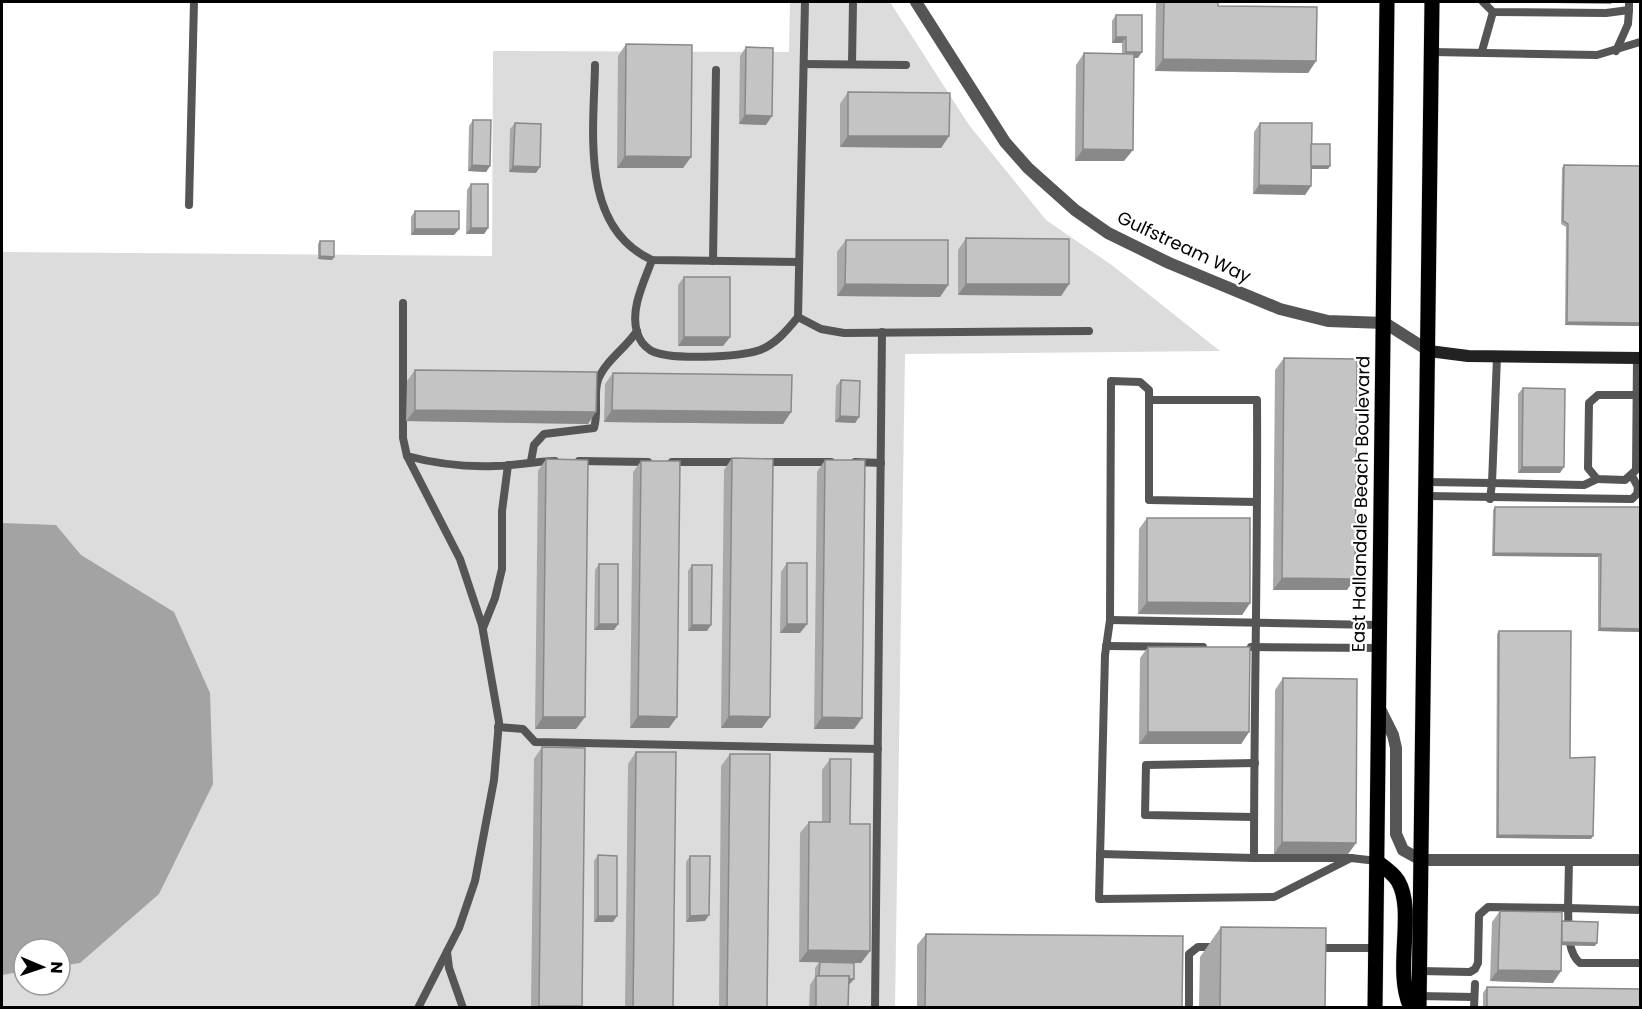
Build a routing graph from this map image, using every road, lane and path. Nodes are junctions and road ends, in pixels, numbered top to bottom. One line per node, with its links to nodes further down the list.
1 (194, 2): 19 (lane)
2 (805, 2): 14 (lane)
3 (853, 2): 15 (lane)
4 (916, 2): 25 (street, Gulfstream Way)
5 (1387, 2): 25 (main road, East Hallandale Beach Boulevard)
6 (1432, 2): 13 (main road)
7 (1483, 2): 9 (lane)
8 (1629, 6): 9 (lane); 12 (lane)
9 (1493, 12): 11 (lane)
10 (1641, 42): 12 (lane)
11 (1482, 51): 12 (lane); 13 (lane)
12 (1616, 51)
13 (1432, 52): 29 (main road)
14 (804, 63): 15 (lane); 22 (lane)
15 (852, 64): 17 (lane)
16 (595, 65): 20 (lane)
17 (906, 65)
18 (716, 70): 21 (lane)
19 (189, 205)
20 (652, 260): 21 (lane); 26 (lane)
21 (713, 261): 22 (lane)
22 (799, 262): 24 (lane)
23 (403, 303): 34 (lane)
24 (798, 317): 26 (lane); 28 (lane)
25 (1384, 323): 29 (street, Gulfstream Way); 46 (main road, East Hallandale Beach Boulevard)
26 (637, 331): 35 (lane)
27 (1089, 331): 28 (lane)
28 (882, 332): 36 (lane)
29 (1429, 351): 30 (street); 41 (main road)
30 (1497, 357): 31 (street); 40 (lane)
31 (1639, 358): 32 (lane)
32 (1637, 395): 38 (lane); 39 (lane)
33 (1149, 400): 43 (lane); 43 (lane); 44 (lane)
34 (407, 456): 37 (lane); 47 (lane)
35 (531, 461): 36 (lane); 37 (lane)
36 (881, 463): 55 (lane)
37 (508, 465): 47 (lane)
38 (1632, 476): 39 (lane); 42 (lane)
39 (1596, 479): 40 (lane)
40 (1491, 483): 41 (lane); 42 (lane)
41 (1427, 489): 42 (lane); 61 (main road)
42 (1490, 499)
43 (1257, 502): 45 (lane)
44 (1110, 620): 45 (lane); 48 (lane)
45 (1254, 622): 46 (lane); 51 (lane)
46 (1378, 625): 52 (main road, East Hallandale Beach Boulevard)
47 (483, 628): 54 (lane)
48 (1106, 646): 49 (lane); 58 (lane)
49 (1209, 647)
50 (1243, 647): 51 (lane)
51 (1255, 647): 52 (lane); 56 (lane)
52 (1378, 648): 53 (main road, East Hallandale Beach Boulevard)
53 (1377, 702): 61 (street); 64 (main road, East Hallandale Beach Boulevard)
54 (498, 727): 55 (lane); 71 (lane)
55 (878, 749): 80 (lane)
56 (1254, 763): 57 (lane); 57 (lane)
57 (1254, 817): 59 (lane)
58 (1100, 854): 59 (lane); 60 (lane)
59 (1254, 858): 60 (lane)
60 (1351, 858): 64 (lane)
61 (1421, 860): 62 (street); 74 (main road)
62 (1569, 860): 63 (street); 65 (lane)
63 (1641, 860)
64 (1377, 862): 70 (main road, East Hallandale Beach Boulevard); 77 (main road)
65 (1568, 908): 66 (lane); 73 (lane); 74 (lane)
66 (1641, 910)
67 (1221, 947): 81 (lane)
68 (1305, 948): 69 (lane)
69 (1317, 948): 70 (lane); 72 (lane)
70 (1376, 948): 82 (main road, East Hallandale Beach Boulevard)
71 (447, 952): 78 (lane); 79 (lane)
72 (1317, 960)
73 (1641, 963)
74 (1420, 971): 77 (main road)
75 (1474, 984): 76 (lane)
76 (1474, 997): 77 (lane); 83 (lane)
77 (1417, 1004)
78 (418, 1008)
79 (463, 1008)
80 (875, 1008)
81 (1189, 1008)
82 (1375, 1008)
83 (1474, 1008)

